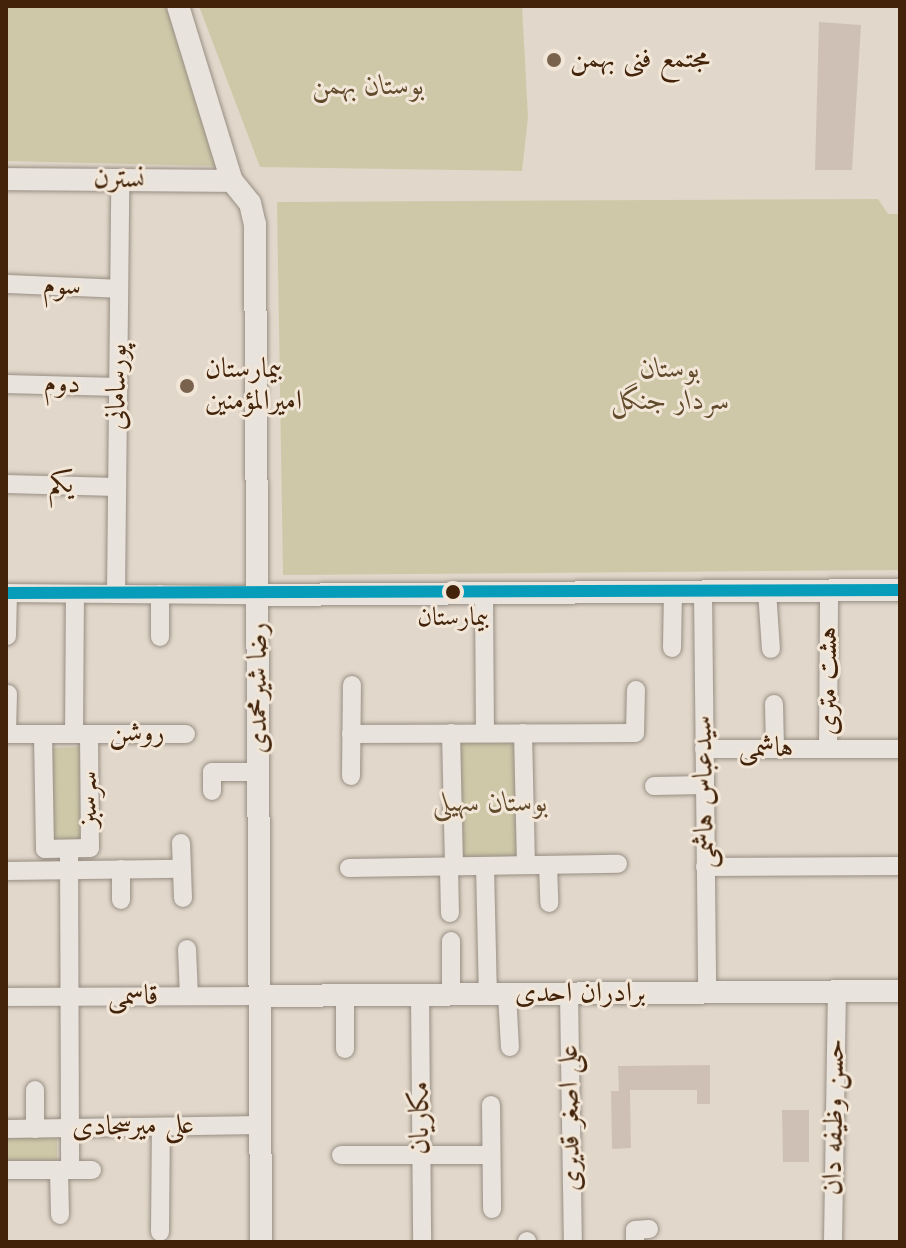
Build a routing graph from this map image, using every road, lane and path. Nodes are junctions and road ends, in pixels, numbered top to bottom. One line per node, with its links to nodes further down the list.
1 (178, 6): 4 (street, رضا شیرمحمدی)
2 (6, 179): 3 (street, نسترن)
3 (120, 180): 4 (street, نسترن); 6 (street, پورسامانی)
4 (232, 181): 21 (street, رضا شیرمحمدی)
5 (6, 284): 6 (street, سوم)
6 (119, 289): 8 (street, پورسامانی)
7 (6, 384): 8 (street, دوم)
8 (118, 387): 10 (street, پورسامانی)
9 (6, 484): 10 (street, یکم)
10 (117, 487): 19 (street, پورسامانی)
11 (829, 590): 12 (street); 14 (street); 40 (street, هشت متری)
12 (900, 590)
13 (703, 591): 14 (street); 15 (street); 38 (street, سیدعباس هاشمی)
14 (767, 591): 25 (street)
15 (673, 592): 17 (street); 24 (street)
16 (7, 593): 18 (street); 22 (street)
17 (484, 593): 21 (street); 31 (street)
18 (75, 594): 19 (street); 35 (street)
19 (116, 594): 20 (street)
20 (160, 594): 21 (street); 23 (street)
21 (258, 595): 42 (street, رضا شیرمحمدی)
22 (7, 636)
23 (160, 637)
24 (672, 648)
25 (771, 649)
26 (352, 685): 37 (street)
27 (636, 690): 32 (street)
28 (8, 694): 33 (street)
29 (774, 704): 39 (street)
30 (451, 733): 31 (street); 37 (street); 54 (street)
31 (485, 733): 32 (street)
32 (523, 733): 50 (street)
33 (6, 734): 34 (street)
34 (43, 734): 35 (street, سرسبز); 48 (street, سرسبز)
35 (81, 734): 36 (street, روشن); 48 (street, سرسبز)
36 (186, 734)
37 (351, 734): 43 (street)
38 (704, 749): 39 (street, هاشمی); 44 (street, سیدعباس هاشمی)
39 (775, 749): 40 (street, هاشمی)
40 (828, 749): 41 (street, هشت متری)
41 (900, 749)
42 (259, 772): 46 (street); 76 (street, رضا شیرمحمدی)
43 (351, 776)
44 (705, 785): 45 (street); 55 (street, سیدعباس هاشمی)
45 (654, 786)
46 (212, 791)
47 (181, 843): 58 (street)
48 (69, 849): 59 (street)
49 (618, 864): 51 (street)
50 (526, 865): 51 (street); 52 (street)
51 (548, 865): 63 (street)
52 (485, 866): 54 (street); 71 (street)
53 (900, 866): 55 (street)
54 (452, 867): 56 (street); 64 (street)
55 (705, 867): 69 (street, سیدعباس هاشمی)
56 (349, 868)
57 (121, 869): 58 (street); 59 (street); 62 (street)
58 (181, 869): 61 (street)
59 (68, 870): 60 (street); 78 (street)
60 (6, 871)
61 (183, 898)
62 (121, 900)
63 (549, 903)
64 (450, 913)
65 (451, 941): 74 (street)
66 (187, 949): 75 (street)
67 (900, 991): 68 (street, برادران احدی)
68 (837, 992): 69 (street, برادران احدی); 100 (street, حسن وظیفه دان)
69 (707, 993): 72 (street, برادران احدی)
70 (420, 994): 73 (street, برادران احدی); 74 (street, برادران احدی); 90 (street, مکاریان)
71 (498, 994): 72 (street, برادران احدی); 74 (street, برادران احدی); 79 (street)
72 (569, 994): 99 (street, علی اصغر قدیری)
73 (345, 995): 76 (street, برادران احدی); 80 (street)
74 (451, 995)
75 (189, 996): 76 (street, قاسمی); 78 (street, قاسمی)
76 (260, 996): 83 (street, رضا شیرمحمدی)
77 (6, 997): 78 (street, قاسمی)
78 (69, 997): 85 (street)
79 (510, 1047)
80 (345, 1049)
81 (35, 1090): 87 (street)
82 (491, 1105): 89 (street)
83 (261, 1125): 84 (street, علی میرسجادی); 97 (street, رضا شیرمحمدی)
84 (161, 1127): 85 (street, علی میرسجادی); 96 (street)
85 (69, 1128): 87 (street, علی میرسجادی); 92 (street)
86 (6, 1129): 87 (street, علی میرسجادی)
87 (35, 1129)
88 (341, 1155): 90 (street)
89 (491, 1155): 90 (street); 94 (street)
90 (421, 1156): 98 (street, مکاریان)
91 (6, 1170): 92 (street)
92 (64, 1170): 93 (street); 95 (street)
93 (92, 1170)
94 (492, 1209)
95 (60, 1215)
96 (160, 1232)
97 (261, 1242)
98 (422, 1242)
99 (573, 1242)
100 (833, 1242)

